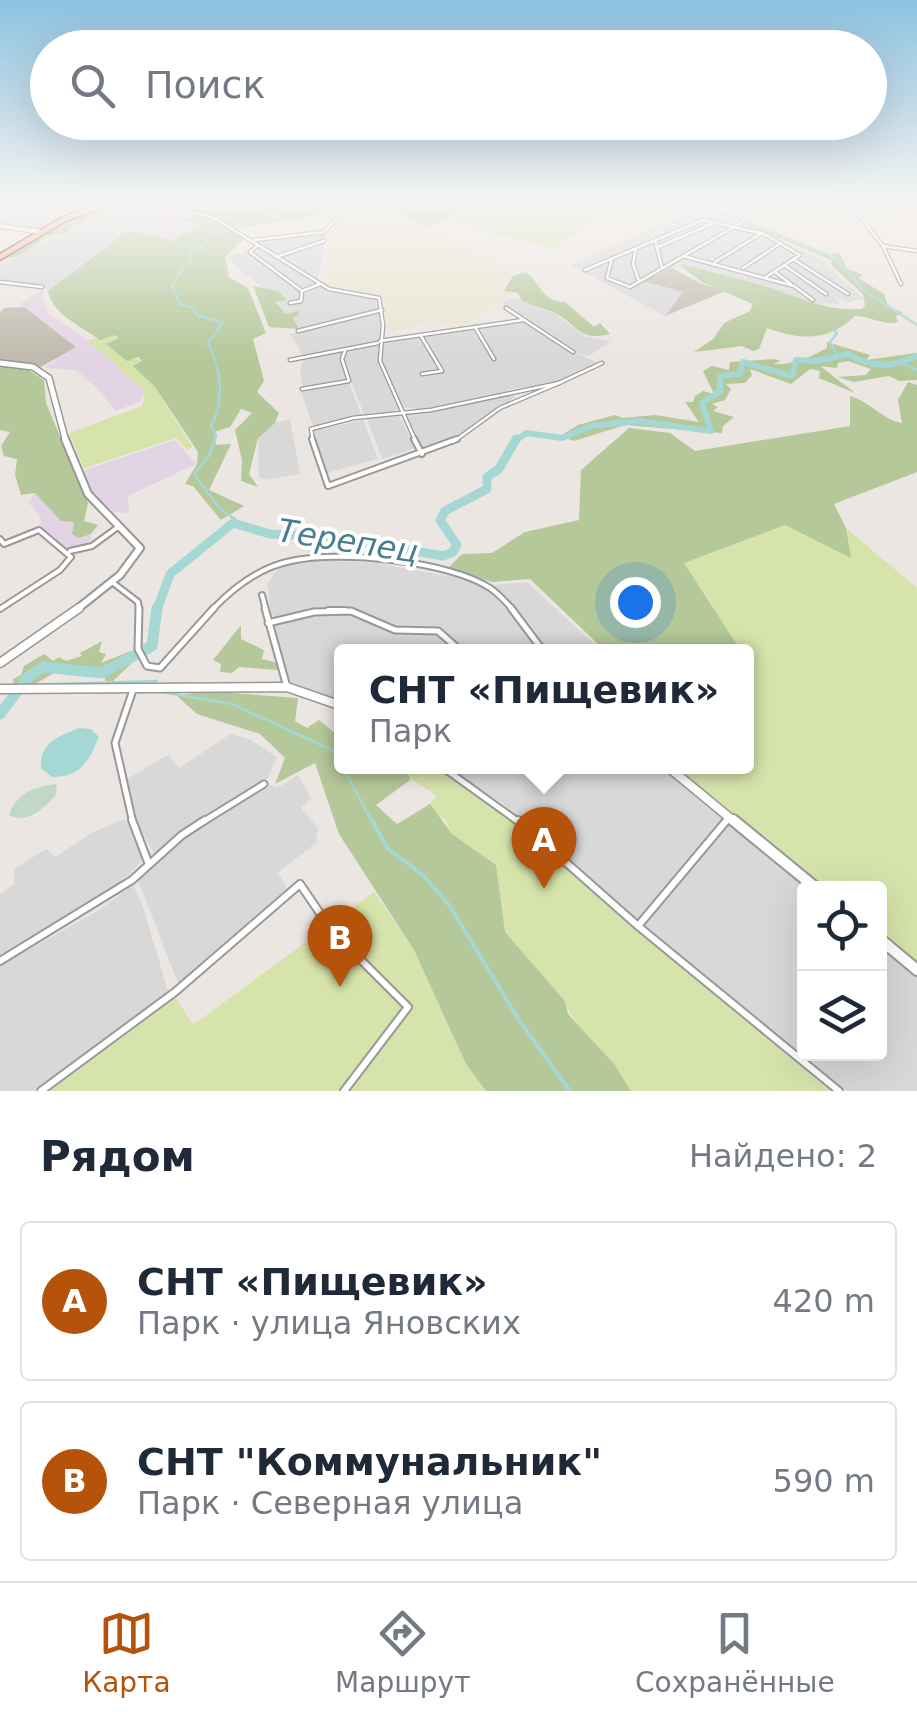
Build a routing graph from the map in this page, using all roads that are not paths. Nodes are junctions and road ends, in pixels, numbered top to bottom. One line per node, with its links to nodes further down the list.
1 (253, 254): 29 (street)
2 (271, 254): 13 (street)
3 (285, 254): 13 (street)
4 (622, 254): 14 (street)
5 (635, 254): 24 (street)
6 (659, 254): 18 (street)
7 (687, 254): 12 (street)
8 (728, 254): 16 (street)
9 (764, 254): 20 (street)
10 (800, 254): 15 (street)
11 (887, 254): 26 (street)
12 (683, 256): 16 (street); 18 (street)
13 (276, 257): 25 (street)
14 (612, 258): 19 (street); 24 (street)
15 (794, 259): 17 (street); 31 (street)
16 (712, 263): 20 (street)
17 (784, 265): 21 (street); 30 (street)
18 (662, 268): 24 (street)
19 (584, 270)
20 (740, 270): 22 (street)
21 (775, 272): 22 (street); 27 (street)
22 (766, 277): 27 (street)
23 (0, 282): 28 (street)
24 (639, 282)
25 (320, 284): 29 (street); 32 (street)
26 (901, 284)
27 (794, 286): 33 (street)
28 (42, 287)
29 (302, 291): 34 (street)
30 (826, 294)
31 (848, 294)
32 (379, 298): 36 (street)
33 (813, 300)
34 (290, 303)
35 (506, 308): 37 (street)
36 (382, 310): 39 (street); 41 (street)
37 (523, 320): 38 (street); 43 (street)
38 (475, 327): 40 (street); 44 (street)
39 (298, 331)
40 (421, 336): 41 (street); 48 (street)
41 (380, 342): 42 (street); 51 (street)
42 (344, 351): 45 (street); 50 (street)
43 (573, 352)
44 (494, 359)
45 (290, 360)
46 (0, 363): 54 (street)
47 (602, 364): 49 (street)
48 (422, 374)
49 (559, 383): 51 (street); 52 (street)
50 (302, 389)
51 (401, 411): 52 (street); 53 (street)
52 (422, 454): 53 (street)
53 (328, 486)
54 (120, 524): 56 (street); 57 (street)
55 (0, 539): 56 (street)
56 (65, 551): 59 (street)
57 (112, 582): 62 (street); 63 (street)
58 (262, 595): 60 (street)
59 (0, 609)
60 (268, 623): 61 (street); 65 (street)
61 (456, 644)
62 (537, 644)
63 (0, 663)
64 (134, 687): 65 (street); 66 (street); 72 (street)
65 (287, 687): 67 (street)
66 (4, 689)
67 (334, 703)
68 (453, 774): 74 (street)
69 (676, 774): 71 (street)
70 (264, 784): 72 (street)
71 (730, 818): 73 (street); 74 (street)
72 (148, 862): 76 (street)
73 (807, 881)
74 (638, 926): 80 (street)
75 (887, 946): 77 (street)
76 (0, 960)
77 (917, 970)
78 (41, 1091): 79 (street)
79 (344, 1091)
80 (839, 1091)

